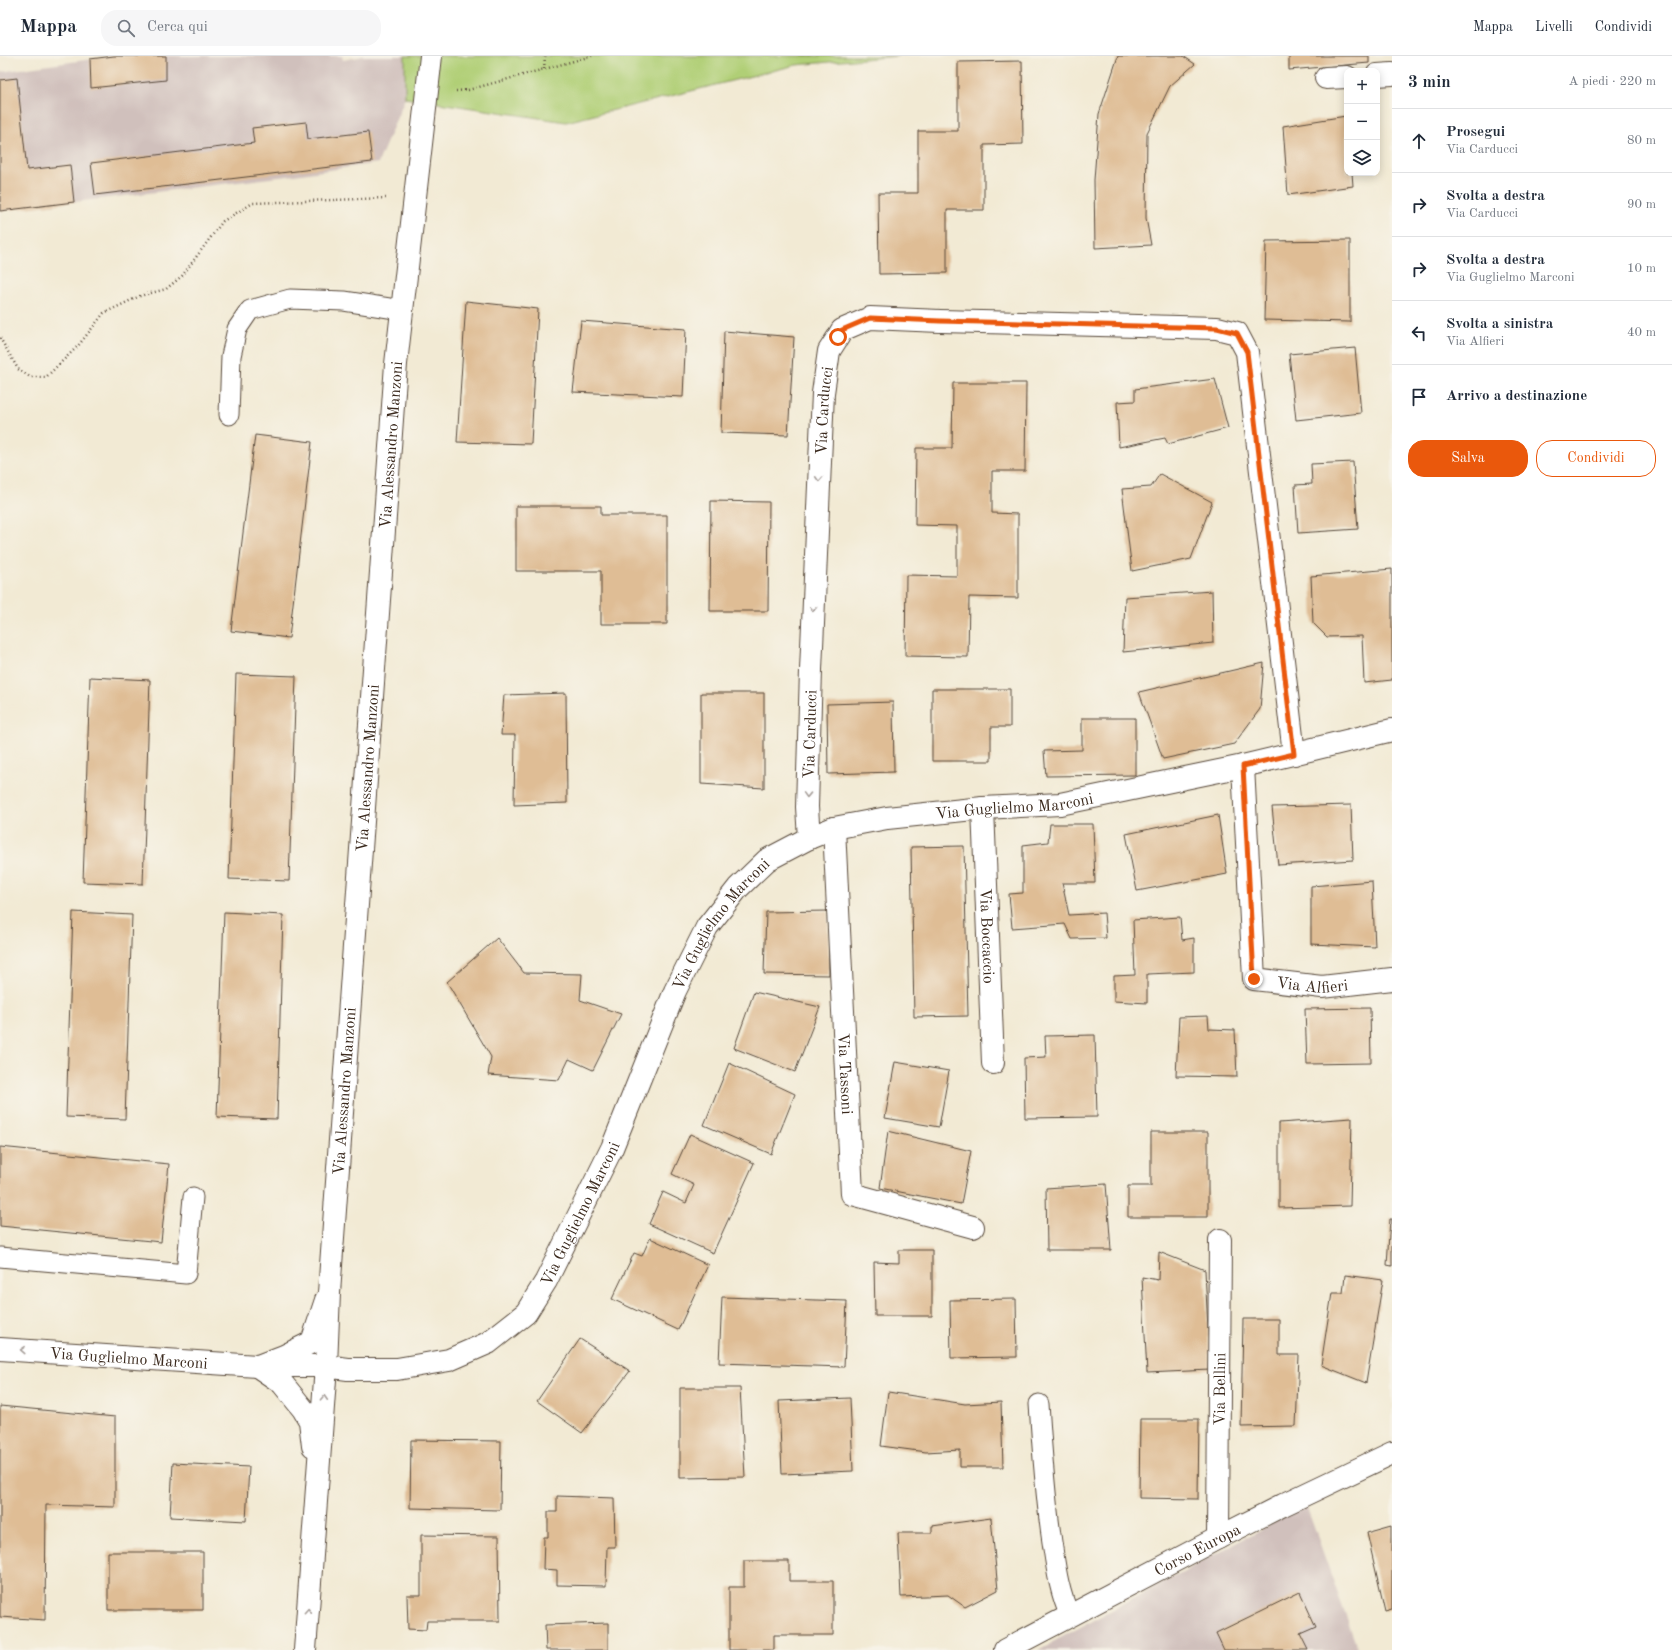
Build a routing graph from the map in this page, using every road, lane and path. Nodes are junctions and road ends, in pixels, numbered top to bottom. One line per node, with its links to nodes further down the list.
1 (431, 56): 8 (street, Via Alessandro Manzoni)
2 (545, 56): 4 (path)
3 (592, 56): 4 (path)
4 (544, 70): 7 (path)
5 (1392, 74): 6 (street)
6 (1380, 75)
7 (453, 91)
8 (415, 197): 9 (street, Via Alessandro Manzoni); 10 (path)
9 (402, 310): 11 (lane); 24 (street, Via Alessandro Manzoni)
10 (0, 338)
11 (229, 415)
12 (1392, 730): 13 (street, Via Guglielmo Marconi)
13 (1294, 754): 14 (street, Via Guglielmo Marconi); 17 (street, Via Carducci, one-way to 17)
14 (1243, 766): 15 (street, Via Guglielmo Marconi); 18 (street, Via Alfieri)
15 (983, 808): 16 (street, Via Guglielmo Marconi); 19 (street, Via Boccaccio)
16 (834, 828): 17 (street, Via Guglielmo Marconi); 21 (street, Via Tassoni)
17 (809, 838): 27 (street, Via Guglielmo Marconi)
18 (1392, 979)
19 (993, 1063)
20 (193, 1197): 23 (lane)
21 (973, 1226)
22 (1220, 1240): 31 (street, Via Bellini)
23 (0, 1257)
24 (329, 1293): 26 (street, Via Guglielmo Marconi); 27 (street, Via Alessandro Manzoni)
25 (0, 1349): 26 (street, Via Guglielmo Marconi, one-way to 25)
26 (257, 1366): 27 (street, Via Guglielmo Marconi); 30 (street, Via Alessandro Manzoni)
27 (326, 1366): 30 (street, Via Alessandro Manzoni, one-way to 27)
28 (1039, 1404): 32 (lane)
29 (1392, 1454): 31 (street, Corso Europa)
30 (317, 1481): 33 (street, Via Alessandro Manzoni, one-way to 30)
31 (1218, 1538): 32 (street, Corso Europa)
32 (1070, 1616): 34 (street, Corso Europa)
33 (305, 1650)
34 (1006, 1650)

